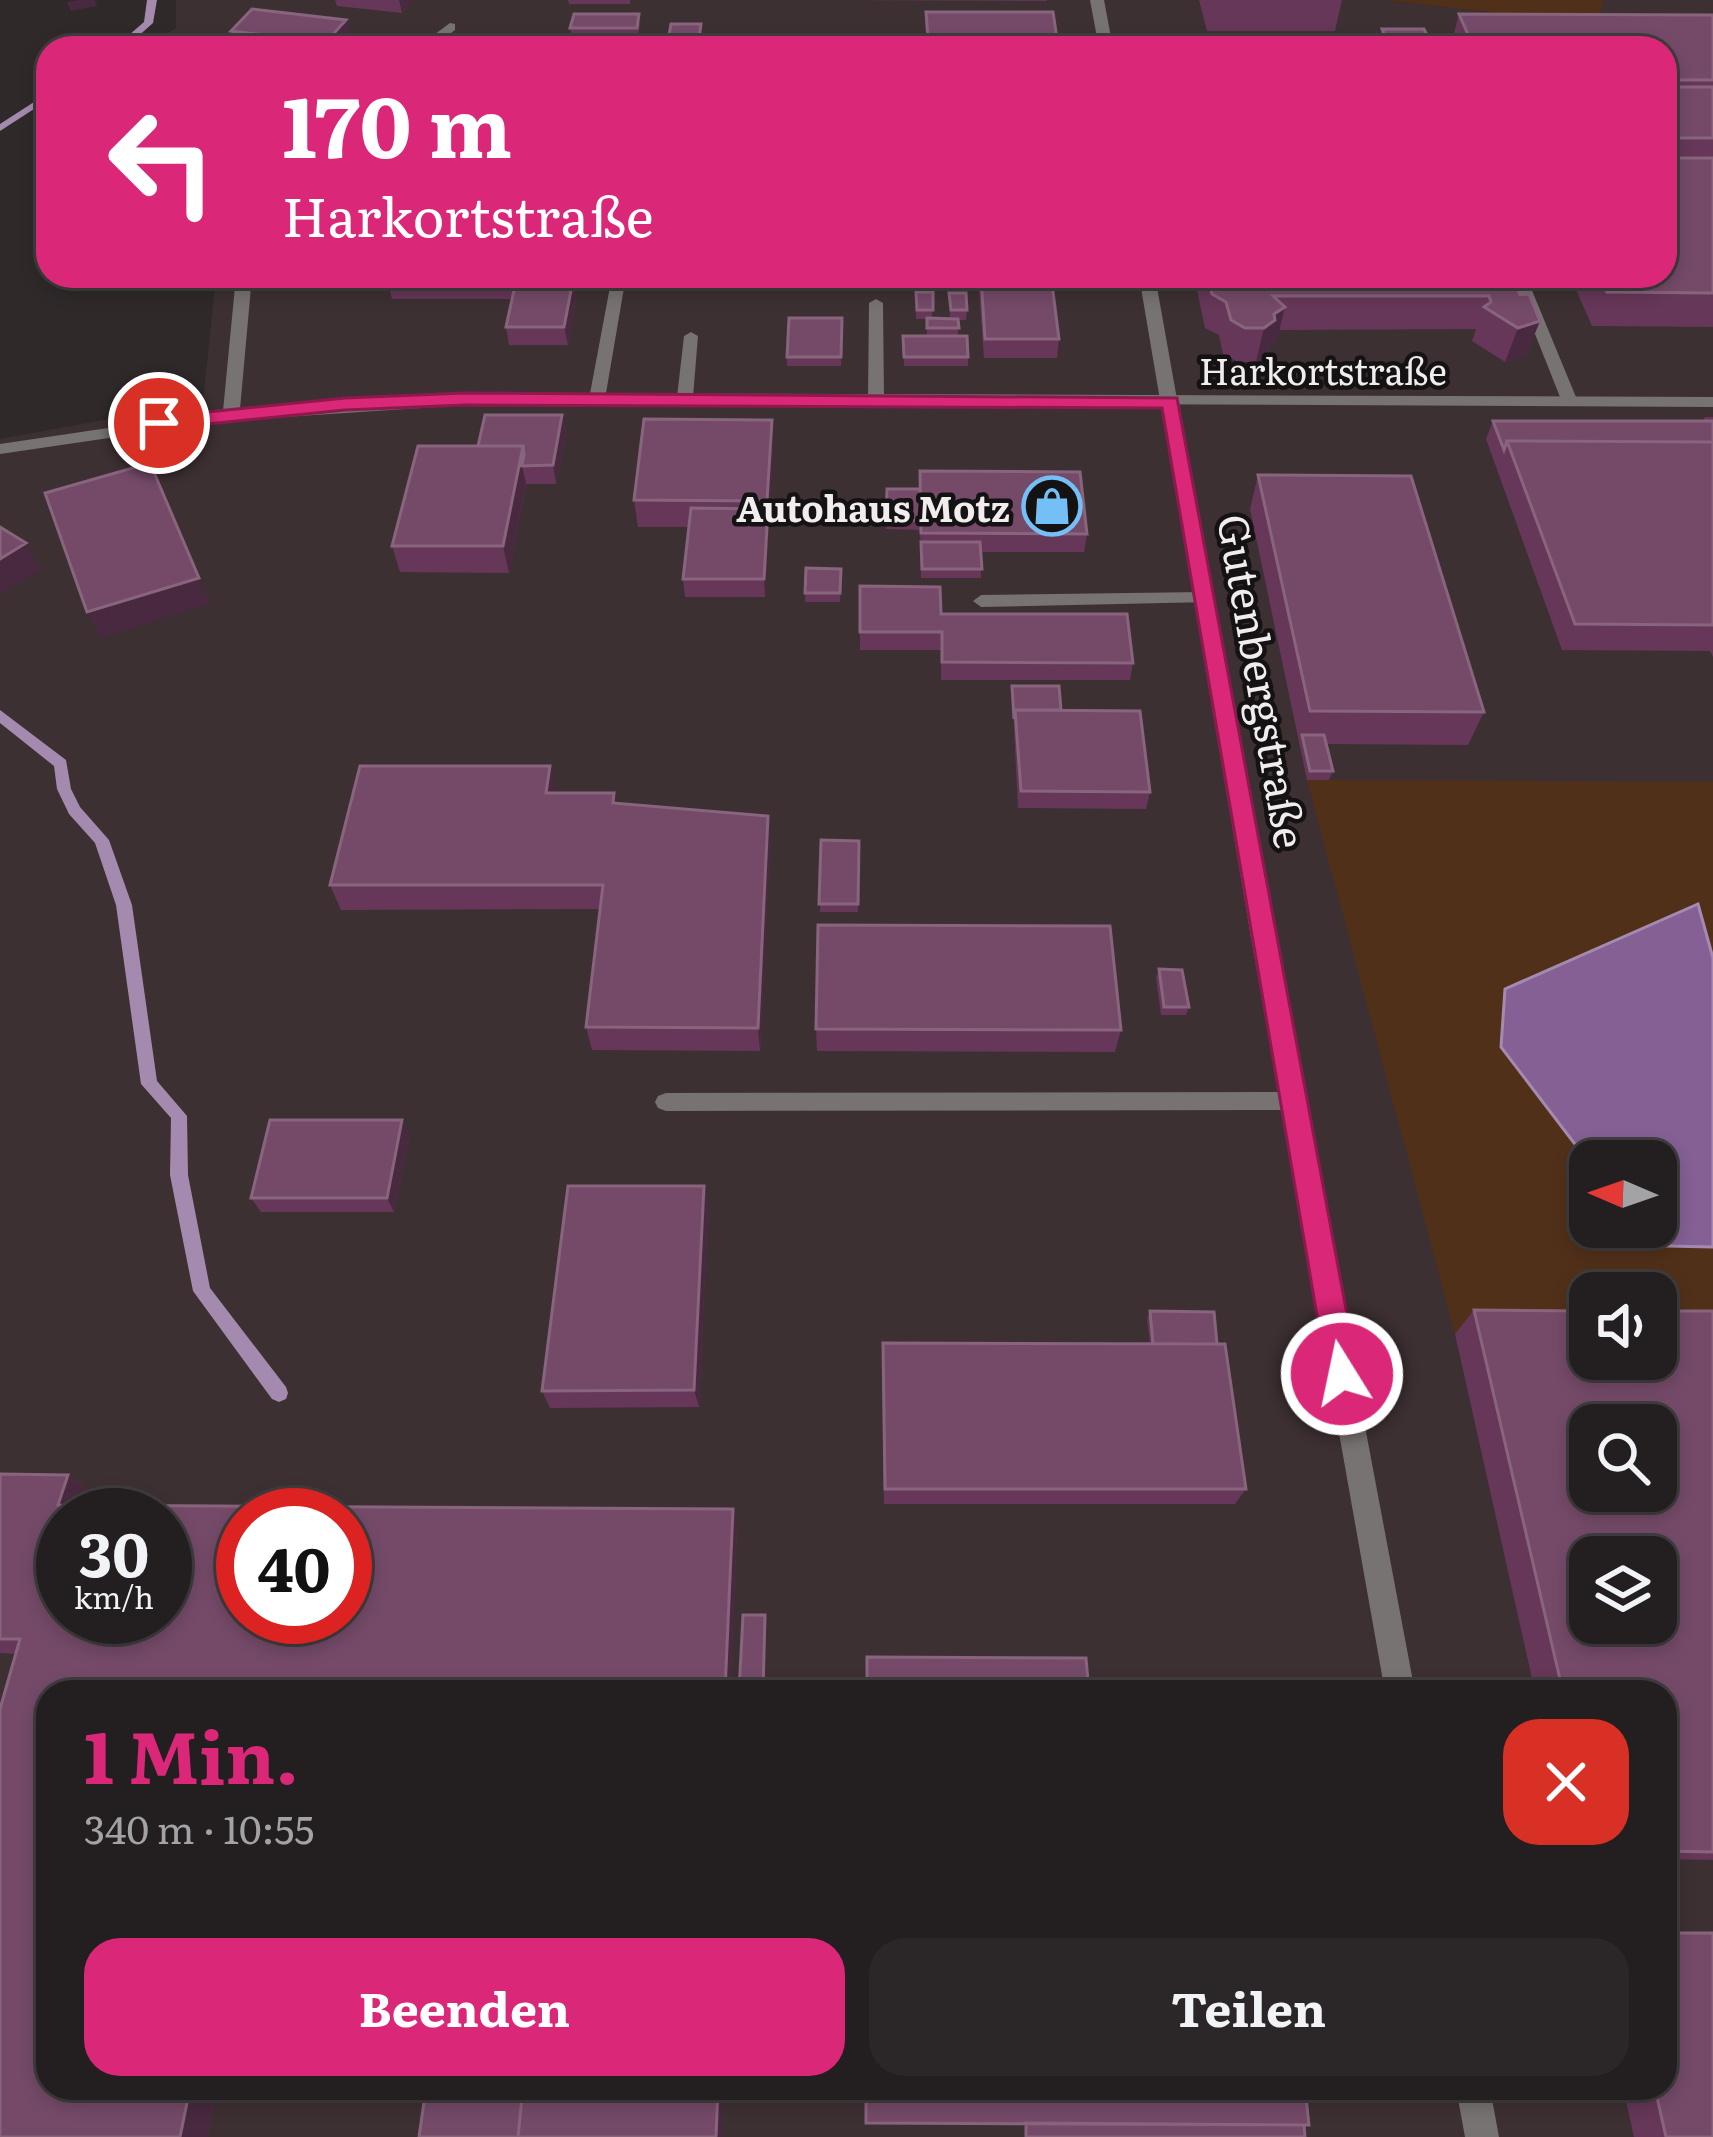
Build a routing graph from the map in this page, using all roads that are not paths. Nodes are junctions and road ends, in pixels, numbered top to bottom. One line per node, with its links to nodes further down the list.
1 (1097, 0): 4 (street)
2 (450, 27): 3 (street)
3 (438, 36)
4 (1104, 36)
5 (243, 288): 17 (street)
6 (617, 288): 12 (lane)
7 (1149, 288): 14 (street, Gutenbergstraße)
8 (1524, 288): 15 (lane)
9 (877, 303): 13 (lane)
10 (691, 336): 11 (lane)
11 (685, 397): 12 (street, Harkortstraße); 13 (street, Harkortstraße)
12 (597, 398): 17 (street, Harkortstraße)
13 (876, 399): 14 (street, Harkortstraße)
14 (1170, 402): 15 (street, Harkortstraße); 19 (street, Gutenbergstraße)
15 (1570, 402): 16 (street, Harkortstraße)
16 (1713, 402)
17 (231, 413): 18 (street, Harkortstraße)
18 (0, 449)
19 (1204, 598): 20 (lane); 21 (street, Gutenbergstraße)
20 (981, 601)
21 (1292, 1101): 22 (lane); 23 (street, Gutenbergstraße)
22 (666, 1102)
23 (1398, 1680)
24 (1475, 2100): 25 (street)
25 (1482, 2137)

